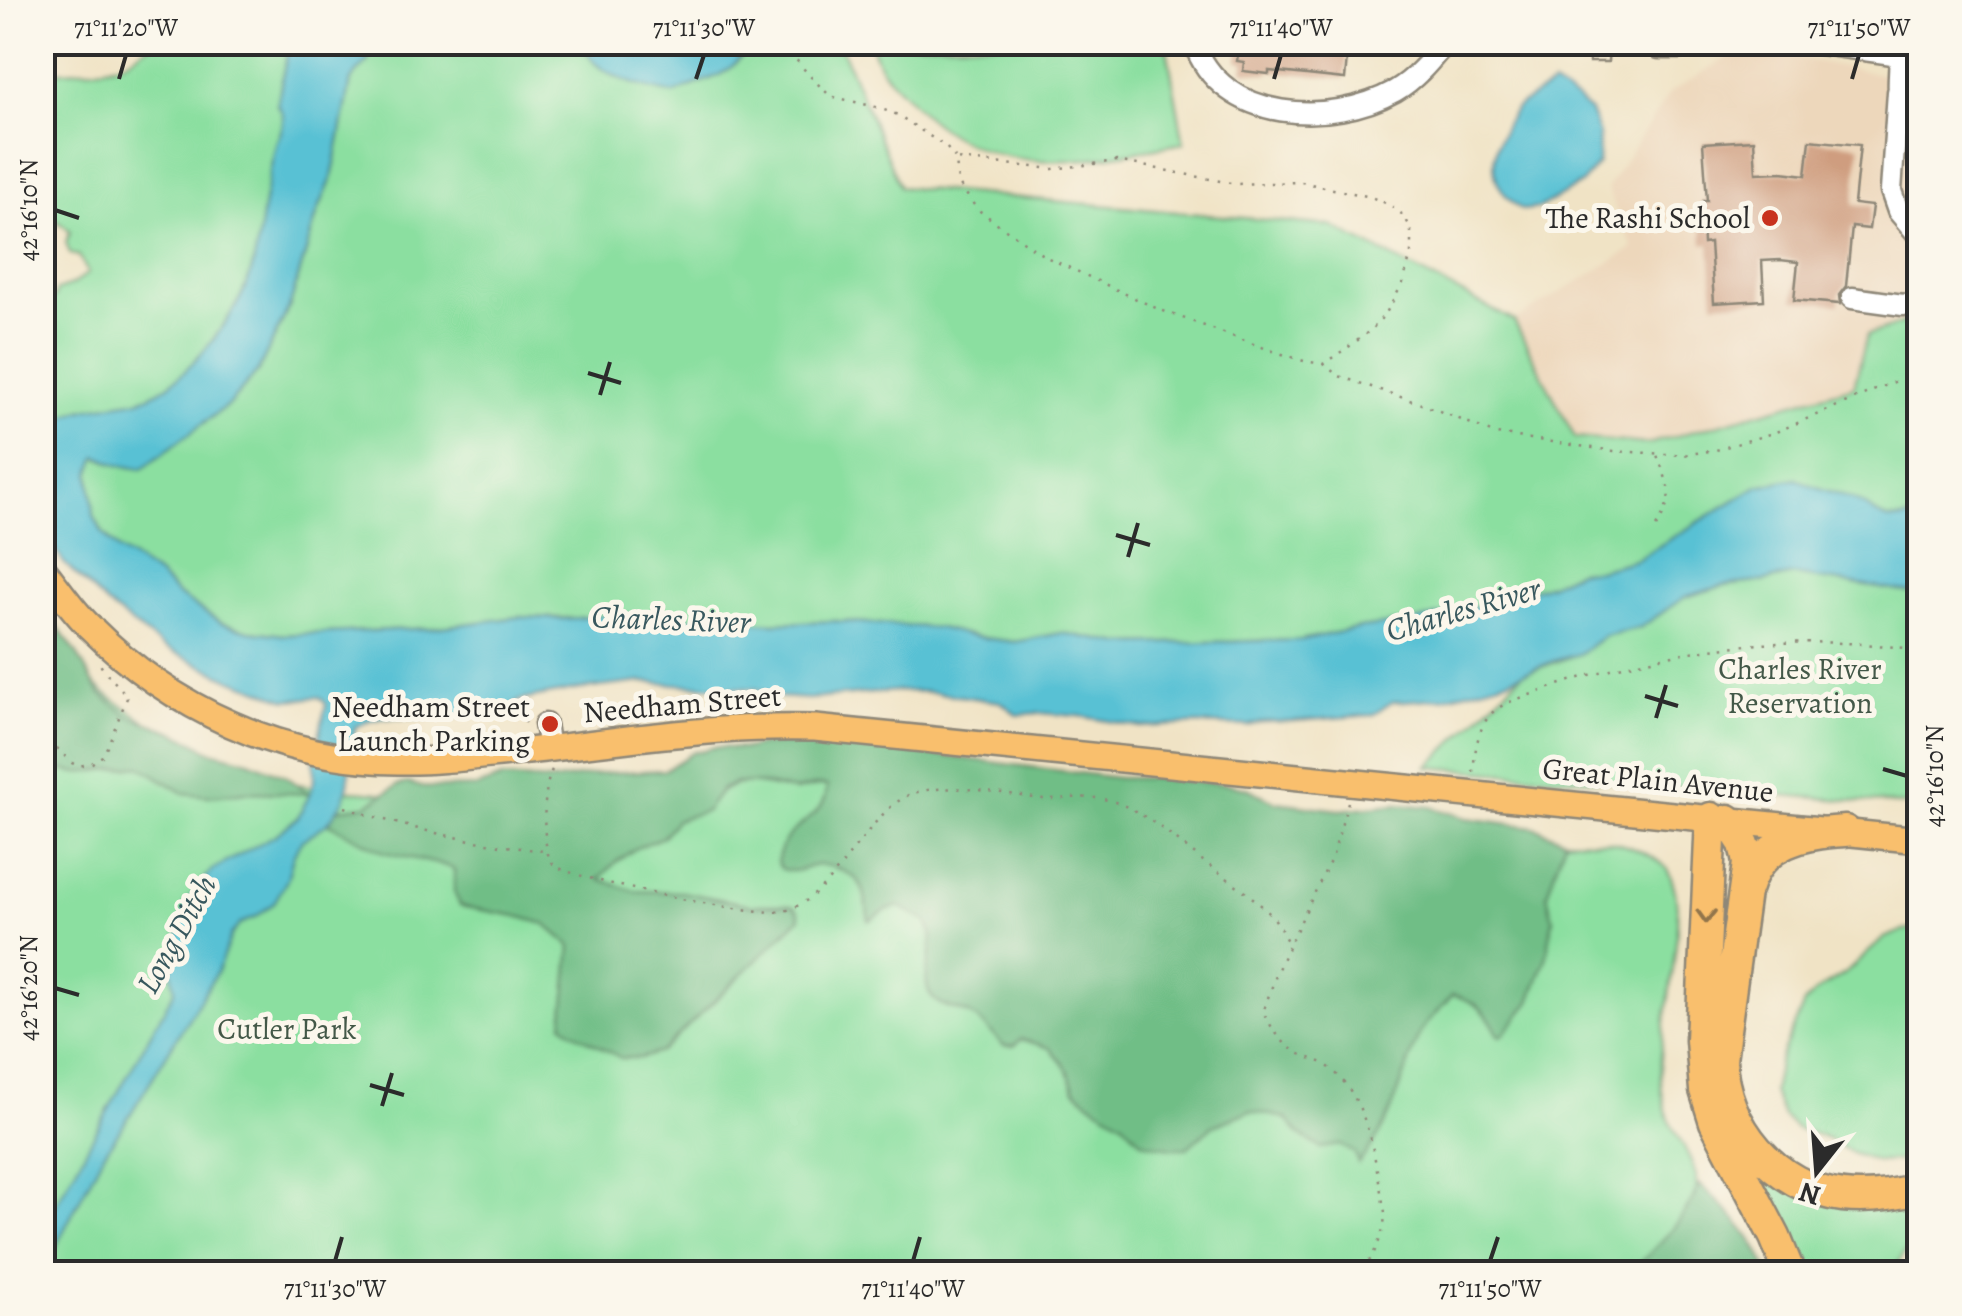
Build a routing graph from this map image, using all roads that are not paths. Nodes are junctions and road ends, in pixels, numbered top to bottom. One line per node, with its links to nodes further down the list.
1 (1194, 42): 2 (street)
2 (1446, 42)
3 (1695, 42): 5 (street)
4 (1807, 42): 6 (street)
5 (1659, 48)
6 (1910, 53): 7 (street)
7 (1898, 92): 8 (street); 9 (street)
8 (1920, 140)
9 (1920, 237)
10 (1852, 298): 11 (street)
11 (1920, 304)
12 (42, 568): 13 (main road, Needham Street)
13 (1390, 785): 14 (main road, Great Plain Avenue)
14 (1719, 819): 15 (main road, Great Plain Avenue); 17 (highway); 19 (highway, one-way to 19)
15 (1845, 831): 16 (main road, Great Plain Avenue); 17 (highway)
16 (1920, 840)
17 (1746, 890): 18 (highway)
18 (1920, 1188)
19 (1790, 1274)

